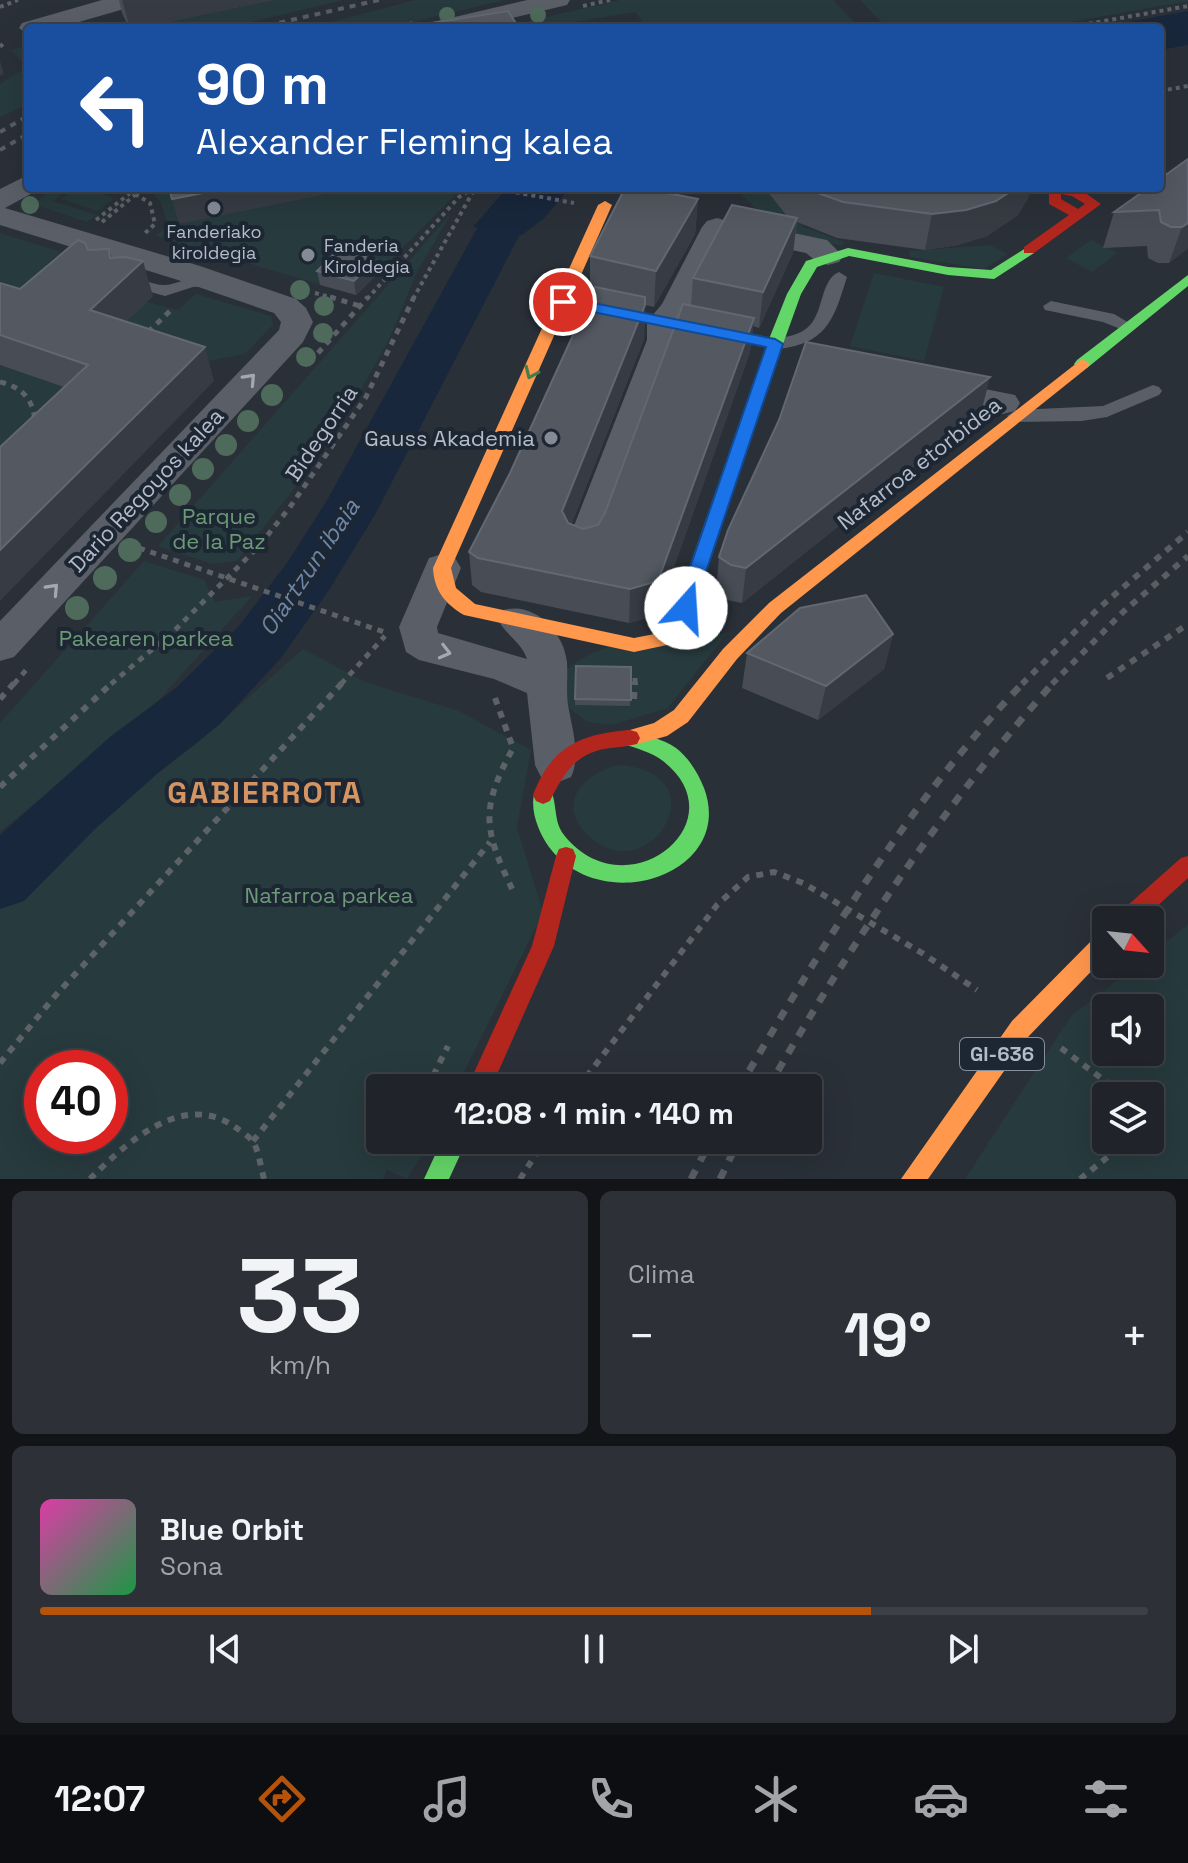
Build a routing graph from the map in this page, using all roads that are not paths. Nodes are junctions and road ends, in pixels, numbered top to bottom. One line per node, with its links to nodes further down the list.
1 (129, 0): 3 (street)
2 (570, 3): 4 (street)
3 (51, 24)
4 (459, 24)
5 (24, 186): 6 (street)
6 (0, 201)
7 (608, 207): 21 (main road, one-way to 21)
8 (1078, 215): 10 (main road)
9 (0, 216): 11 (street)
10 (834, 266): 16 (main road); 16 (lane); 20 (street)
11 (187, 278): 13 (lane); 24 (street, Dario Regoyos kalea, one-way to 11)
12 (1188, 279): 15 (main road, Nafarroa etorbidea)
13 (129, 286)
14 (1051, 306): 15 (lane)
15 (1128, 327): 19 (main road, Nafarroa etorbidea)
16 (761, 341): 23 (main road)
17 (912, 386): 19 (street)
18 (1153, 391): 19 (lane)
19 (1010, 410): 26 (main road, Nafarroa etorbidea)
20 (584, 546)
21 (442, 568): 22 (main road); 25 (street, one-way to 25)
22 (540, 624): 23 (main road); 25 (street)
23 (614, 642): 25 (street)
24 (0, 646)
25 (550, 700): 27 (street); 28 (street)
26 (696, 701): 27 (main road, Nafarroa etorbidea); 29 (main road, Nafarroa etorbidea)
27 (616, 738): 28 (main road, Nafarroa etorbidea); 29 (main road)
28 (556, 765): 30 (main road)
29 (685, 767): 32 (main road, Nafarroa etorbidea)
30 (566, 856): 32 (main road, Nafarroa etorbidea); 36 (main road)
31 (1188, 865): 34 (main road)
32 (619, 875): 33 (main road, Nafarroa etorbidea)
33 (599, 890)
34 (1143, 906)
35 (570, 918): 36 (main road)
36 (543, 953): 38 (main road)
37 (1092, 955): 41 (main road, GI-636)
38 (486, 1074)
39 (448, 1154): 40 (main road)
40 (436, 1179)
41 (913, 1179)

